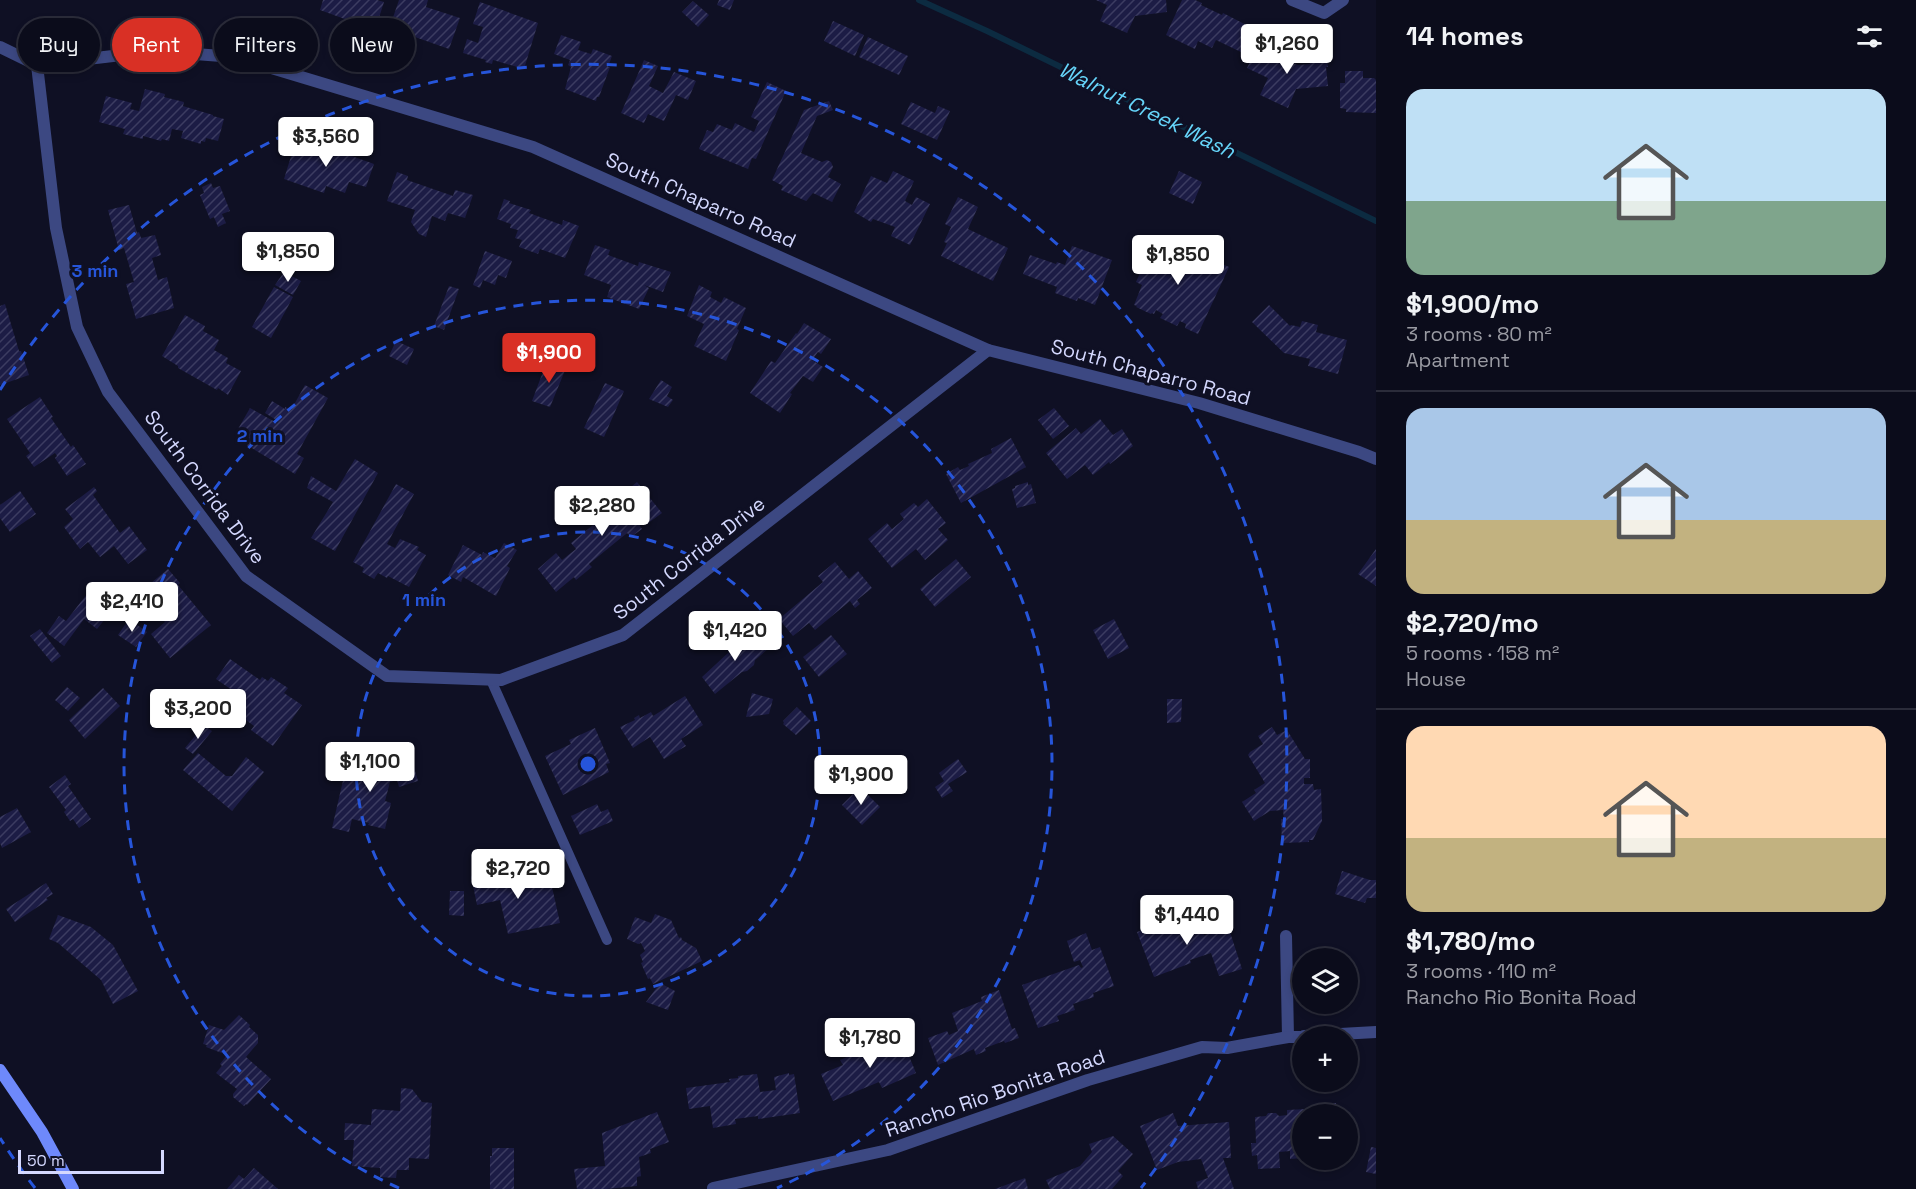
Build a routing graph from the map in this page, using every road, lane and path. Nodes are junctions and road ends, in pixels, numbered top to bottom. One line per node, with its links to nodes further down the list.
1 (1292, 0): 2 (street)
2 (1343, 0)
3 (0, 47): 4 (street)
4 (18, 55)
5 (100, 57): 7 (street, South Chaparro Road)
6 (39, 72): 9 (street, South Corrida Drive)
7 (988, 350): 8 (street, South Chaparro Road); 9 (street, South Corrida Drive)
8 (1376, 459)
9 (491, 680): 11 (lane)
10 (1286, 936): 14 (street)
11 (607, 940)
12 (1376, 1032): 13 (street, Rancho Rio Bonita Road)
13 (1358, 1033)
14 (1288, 1037): 15 (street, Rancho Rio Bonita Road); 17 (street, Rancho Rio Bonita Road)
15 (1292, 1037)
16 (0, 1070): 18 (street)
17 (713, 1188)
18 (74, 1189)

